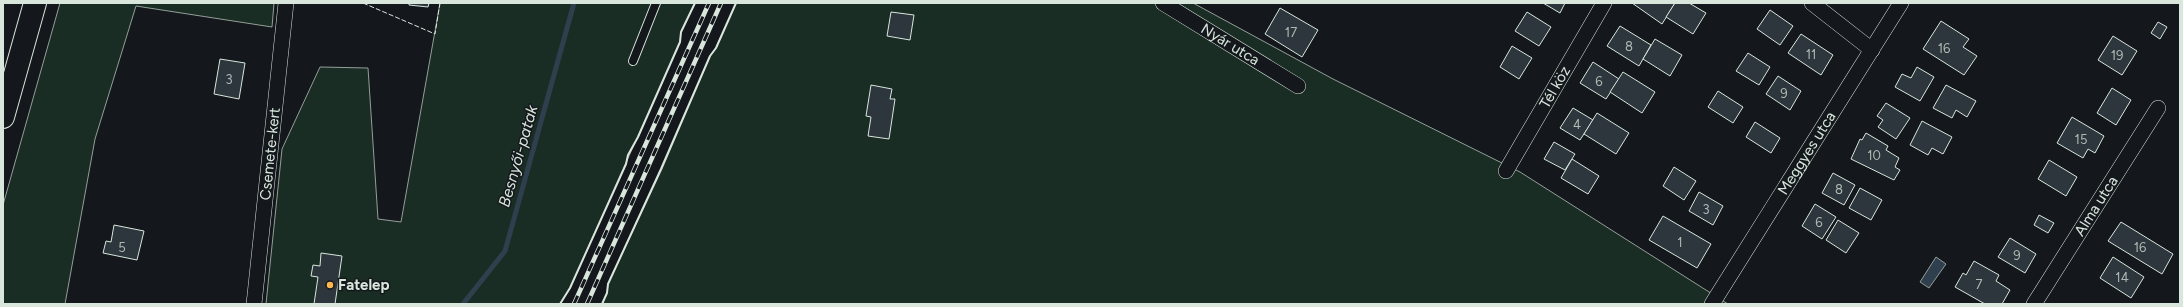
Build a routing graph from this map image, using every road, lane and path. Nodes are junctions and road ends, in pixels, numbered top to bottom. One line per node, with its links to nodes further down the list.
1 (35, 3): 12 (main road)
2 (286, 3): 14 (street, Csemete-kert)
3 (656, 3): 9 (lane)
4 (1163, 3): 10 (street, Nyár utca)
5 (1604, 3): 13 (street, Tél köz)
6 (1812, 3): 8 (street)
7 (1901, 3): 8 (street, Meggyes utca)
8 (1872, 50): 15 (street, Meggyes utca)
9 (632, 61)
10 (1298, 86)
11 (2158, 108): 16 (street, Alma utca)
12 (3, 117)
13 (1506, 171)
14 (254, 304)
15 (1712, 304)
16 (2034, 304)

